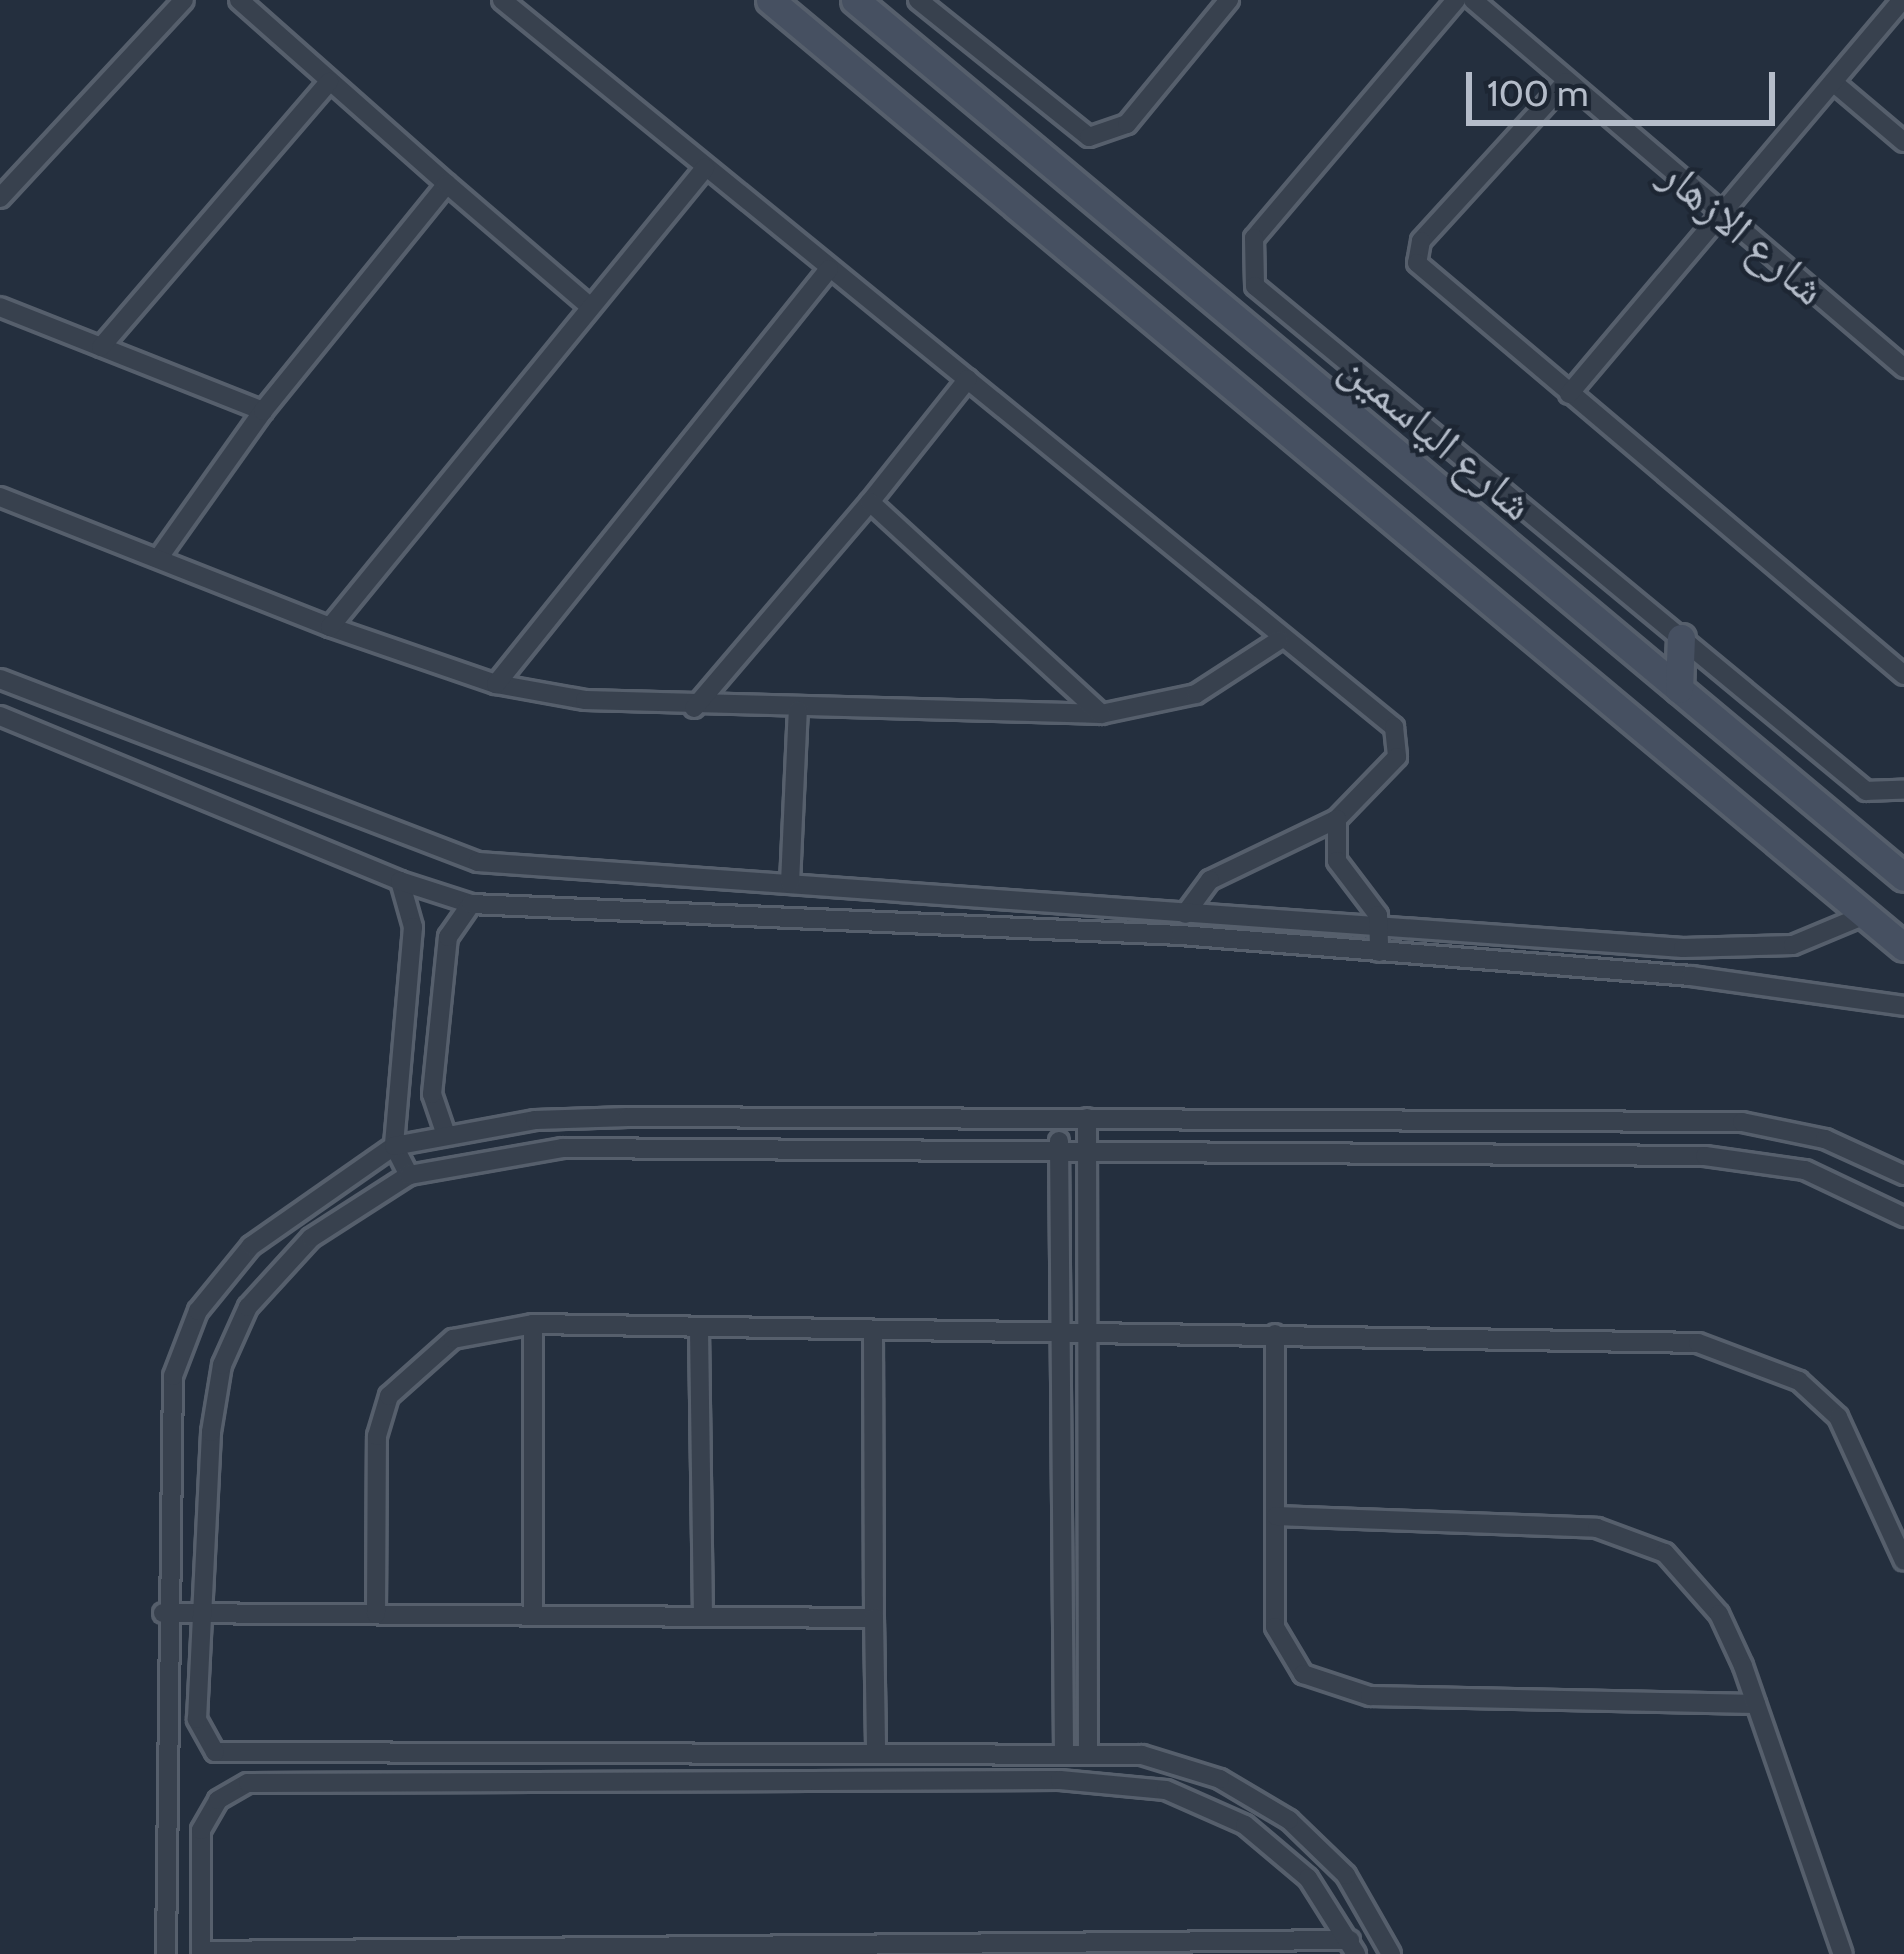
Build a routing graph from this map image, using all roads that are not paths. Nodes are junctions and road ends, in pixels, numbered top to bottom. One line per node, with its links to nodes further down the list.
1 (184, 0): 19 (street)
2 (239, 0): 13 (street)
3 (502, 0): 17 (street)
4 (770, 0): 53 (street)
5 (855, 0): 12 (street)
6 (918, 0): 11 (street)
7 (1229, 0): 11 (street)
8 (1456, 0): 24 (street, شارع الياسمين)
9 (1473, 0): 14 (street, شارع الازهار)
10 (1902, 0): 15 (street)
11 (957, 34): 12 (street)
12 (930, 64): 26 (street)
13 (329, 82): 18 (street); 25 (street)
14 (1566, 82): 20 (street, شارع الازهار); 29 (street)
15 (1833, 82): 16 (street); 20 (street)
16 (1904, 142)
17 (705, 168): 21 (street); 22 (street)
18 (447, 184): 22 (street); 30 (street)
19 (0, 197)
20 (1719, 212): 27 (street, شارع الازهار); 29 (street)
21 (829, 269): 28 (street); 39 (street)
22 (587, 304): 34 (street)
23 (0, 307): 25 (street)
24 (1310, 332): 26 (street); 35 (street, شارع الياسمين)
25 (101, 346): 30 (street)
26 (1285, 362): 40 (street)
27 (1904, 368)
28 (968, 379): 32 (street); 36 (street)
29 (1569, 394): 37 (street)
30 (263, 411): 33 (street)
31 (0, 496): 33 (street)
32 (870, 502): 41 (street); 43 (street)
33 (160, 556): 34 (street)
34 (330, 627): 39 (street)
35 (1681, 638): 40 (street); 45 (street, شارع الياسمين)
36 (1279, 640): 43 (street); 46 (street)
37 (1904, 675)
38 (0, 679): 49 (street)
39 (496, 683): 41 (street)
40 (1679, 689): 47 (street)
41 (694, 708): 42 (street)
42 (797, 710): 43 (street); 49 (street)
43 (1101, 714)
44 (0, 716): 48 (street)
45 (1904, 790)
46 (1337, 819): 52 (street); 55 (street)
47 (1904, 878)
48 (400, 880): 51 (street); 64 (street)
49 (790, 883): 50 (street)
50 (826, 885): 52 (street); 54 (street)
51 (471, 904): 54 (street); 63 (street)
52 (1186, 908): 55 (street); 56 (street)
53 (1865, 915): 55 (street); 57 (street)
54 (825, 920): 56 (street)
55 (1379, 921): 58 (street)
56 (1181, 935): 58 (street)
57 (1904, 947)
58 (1379, 952): 59 (street)
59 (1904, 1006)
60 (1058, 1118): 61 (street); 63 (street); 65 (street)
61 (1087, 1118): 62 (street); 66 (street)
62 (1443, 1120): 67 (street); 68 (street)
63 (445, 1132): 64 (street)
64 (394, 1146): 69 (street); 79 (street)
65 (1059, 1148): 66 (street); 69 (street); 73 (street)
66 (1086, 1148): 67 (street); 74 (street)
67 (1440, 1152): 70 (street)
68 (1904, 1174)
69 (409, 1175): 80 (street)
70 (1904, 1217)
71 (533, 1324): 72 (street); 81 (street); 82 (street)
72 (699, 1330): 75 (street); 83 (street)
73 (1062, 1332): 74 (street); 75 (street); 86 (street)
74 (1087, 1332): 76 (street); 87 (street)
75 (873, 1334): 84 (street)
76 (1275, 1334): 77 (street); 78 (street)
77 (1276, 1516): 85 (street); 85 (street)
78 (1904, 1561)
79 (164, 1613): 80 (street); 95 (street)
80 (198, 1613): 81 (street); 88 (street)
81 (376, 1614): 82 (street)
82 (533, 1616): 83 (street)
83 (703, 1616): 84 (street)
84 (874, 1618): 88 (street)
85 (1756, 1704): 97 (street)
86 (1064, 1749): 87 (street); 89 (street)
87 (1088, 1749): 96 (street)
88 (876, 1750): 89 (street)
89 (928, 1750): 90 (street)
90 (929, 1780): 91 (street); 93 (street)
91 (1353, 1947): 92 (street)
92 (550, 1952): 94 (street)
93 (201, 1953): 94 (street)
94 (360, 1953)
95 (166, 1954)
96 (1391, 1954)
97 (1843, 1954)

